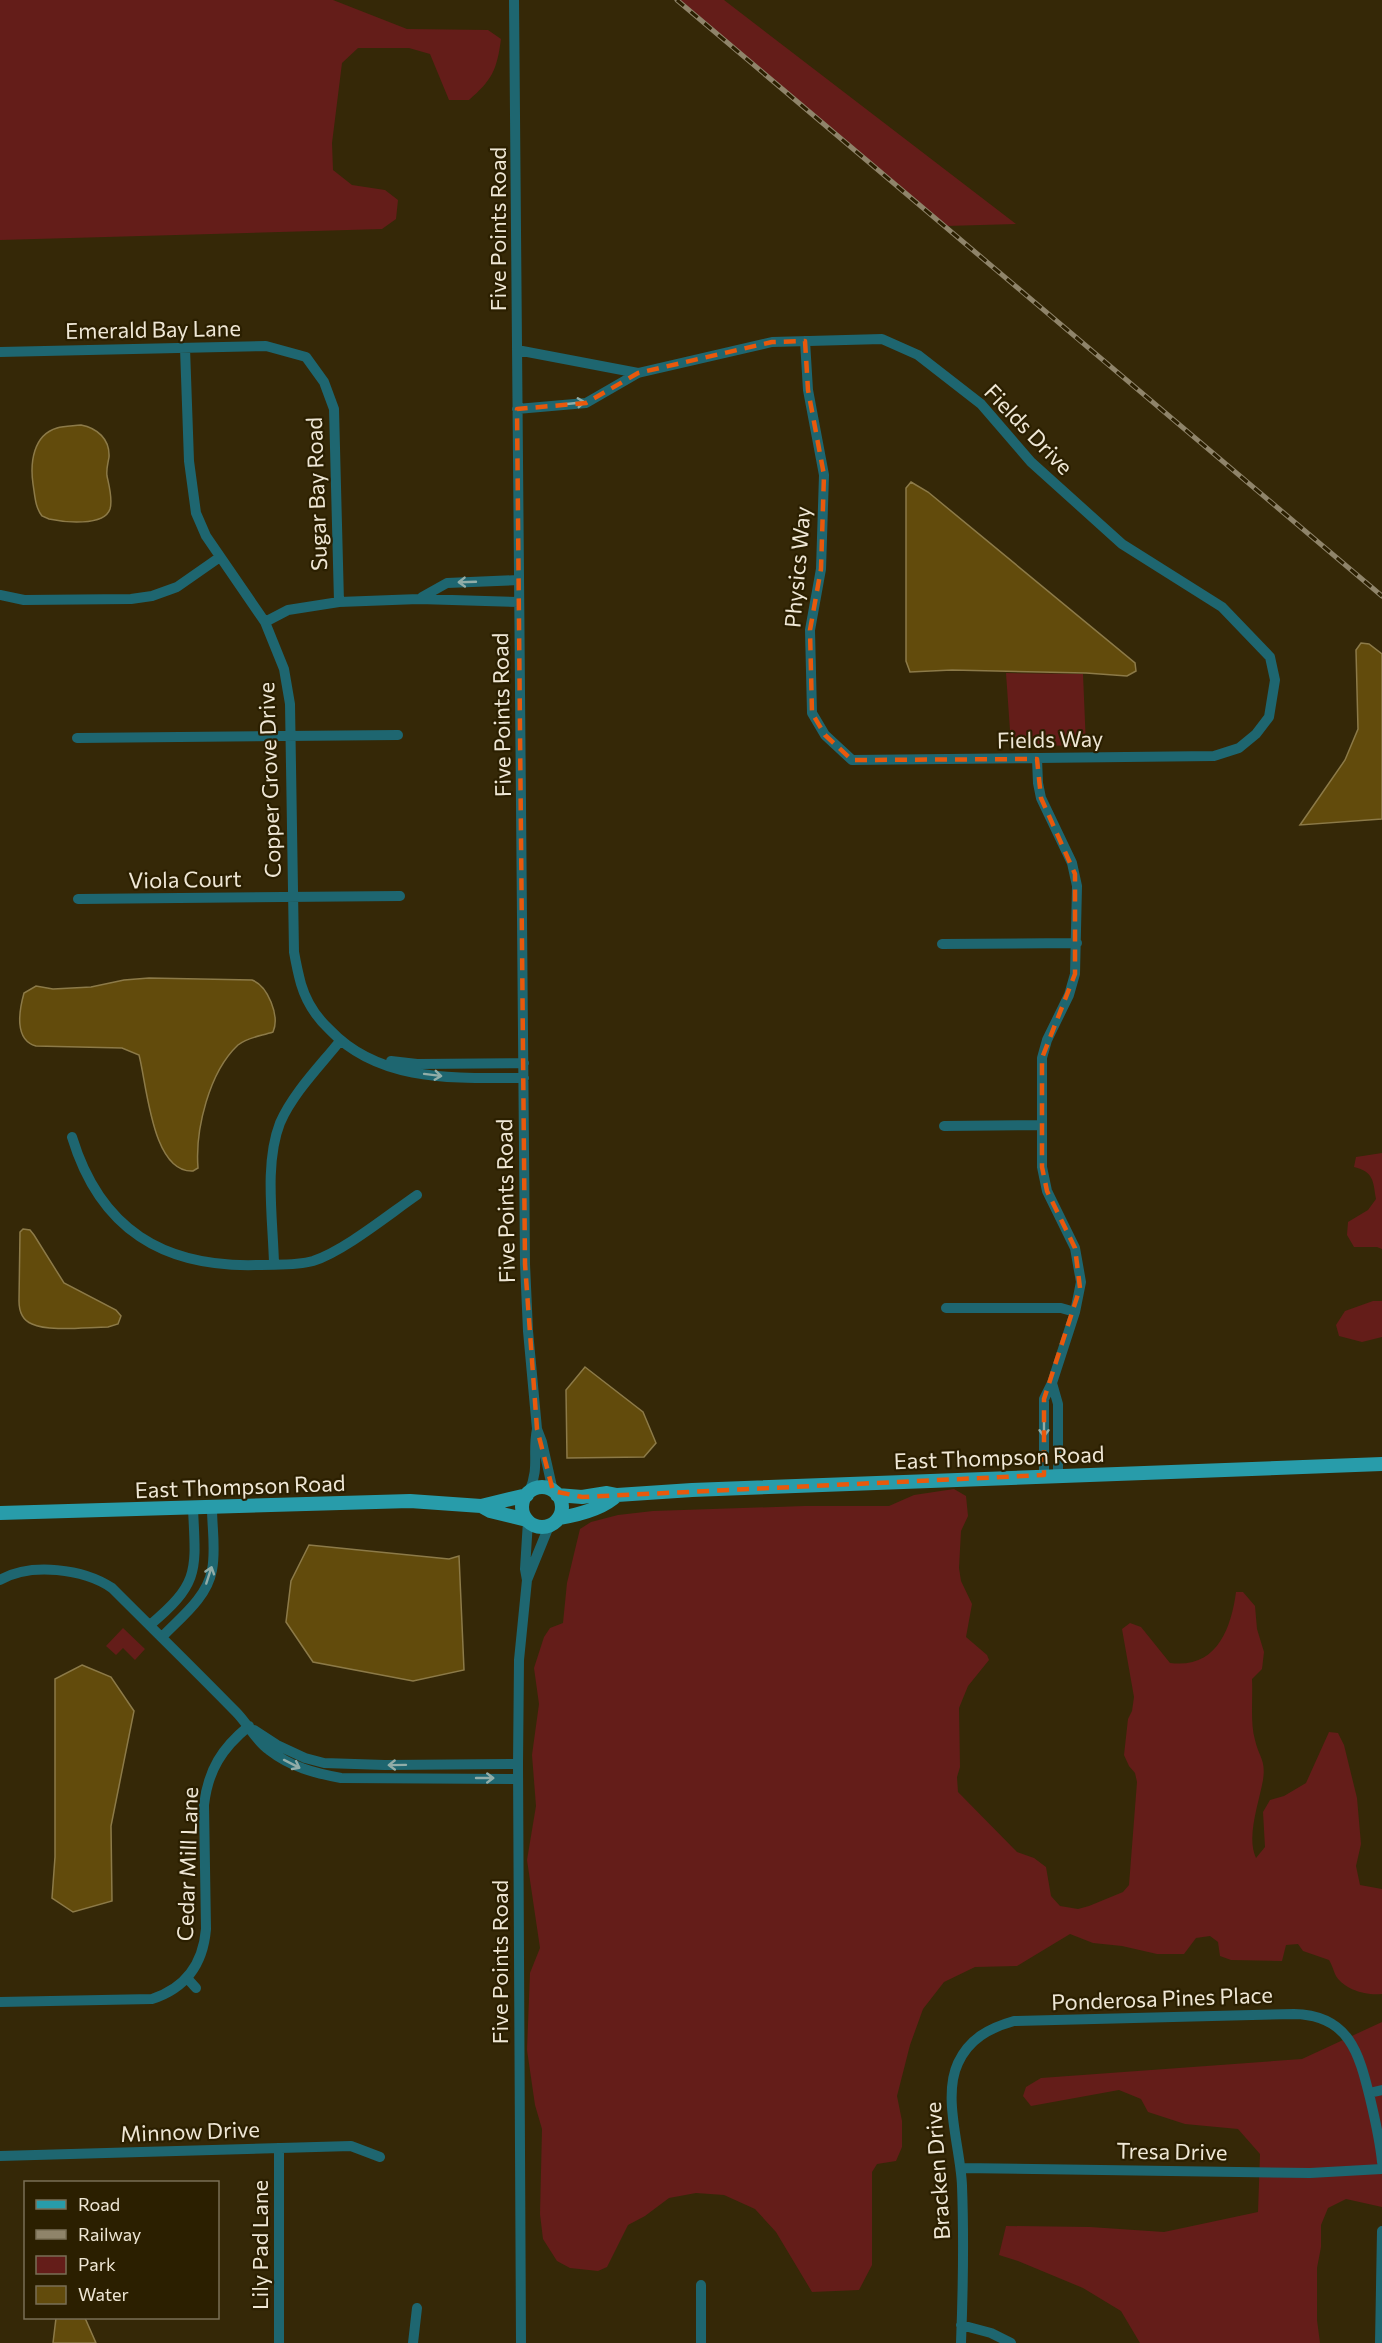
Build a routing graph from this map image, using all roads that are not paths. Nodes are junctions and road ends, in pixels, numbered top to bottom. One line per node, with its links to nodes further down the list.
1 (514, 0): 4 (street, Five Points Road)
2 (805, 341): 7 (street, Fields Drive); 16 (street, Fields Drive); 20 (street, Physics Way)
3 (185, 348): 5 (street, Emerald Bay Lane); 6 (street, Emerald Bay Lane); 9 (street, Copper Grove Drive)
4 (517, 350): 7 (street, Fields Drive); 8 (street, Five Points Road)
5 (0, 352)
6 (306, 357): 13 (street, Sugar Bay Road)
7 (638, 373): 8 (street, Fields Drive, one-way to 7)
8 (517, 409): 10 (street, Five Points Road)
9 (220, 557): 11 (street); 15 (street, Copper Grove Drive)
10 (519, 580): 12 (street, one-way to 12); 14 (street, Five Points Road)
11 (0, 595)
12 (419, 599): 13 (street); 14 (street)
13 (339, 602): 15 (street)
14 (519, 602): 28 (street, Five Points Road)
15 (265, 622): 18 (street, Copper Grove Drive)
16 (1256, 734): 21 (street, Fields Way)
17 (398, 735): 18 (street)
18 (291, 736): 19 (street); 23 (street, Copper Grove Drive)
19 (77, 738)
20 (842, 750): 21 (street, Fields Way)
21 (1037, 759): 25 (street)
22 (400, 896): 23 (street, Viola Court)
23 (293, 897): 24 (street, Viola Court); 27 (street, Copper Grove Drive)
24 (78, 900)
25 (1077, 943): 26 (street); 30 (street)
26 (942, 944)
27 (340, 1041): 28 (street, Copper Grove Drive); 29 (street, Copper Grove Drive, one-way to 29); 34 (street)
28 (524, 1063): 29 (street, Five Points Road)
29 (524, 1078): 38 (street, Five Points Road)
30 (1042, 1125): 31 (street); 36 (street)
31 (944, 1126)
32 (72, 1137): 34 (street)
33 (417, 1195): 34 (street)
34 (274, 1264)
35 (946, 1308): 36 (street)
36 (1075, 1312): 37 (street)
37 (1052, 1383): 40 (street, one-way to 40); 41 (street)
38 (537, 1429): 42 (street, Five Points Road); 43 (street, Five Points Road)
39 (1382, 1464): 41 (main road, East Thompson Road)
40 (1044, 1475): 41 (main road, East Thompson Road); 44 (main road, East Thompson Road)
41 (1058, 1475)
42 (555, 1493): 43 (main road); 44 (main road, East Thompson Road); 50 (main road)
43 (528, 1494): 45 (main road, East Thompson Road); 49 (main road)
44 (617, 1495): 50 (main road, East Thompson Road)
45 (481, 1506): 46 (main road, East Thompson Road); 49 (main road, East Thompson Road)
46 (212, 1508): 47 (main road, East Thompson Road); 54 (street, one-way to 46)
47 (193, 1509): 48 (main road, East Thompson Road); 53 (street)
48 (0, 1513)
49 (527, 1520): 50 (main road); 52 (street, Five Points Road)
50 (554, 1522): 52 (street, Five Points Road)
51 (0, 1580): 55 (street)
52 (527, 1580): 58 (street, Five Points Road)
53 (184, 1591): 54 (street); 55 (street)
54 (197, 1600): 56 (street)
55 (150, 1625): 56 (street)
56 (162, 1637): 57 (street)
57 (249, 1726): 59 (street, one-way to 57); 60 (street, one-way to 60); 62 (street, Cedar Mill Lane)
58 (518, 1764): 59 (street); 61 (street, Five Points Road)
59 (434, 1765): 60 (street)
60 (434, 1779): 61 (street, one-way to 61)
61 (518, 1779): 81 (street, Five Points Road)
62 (187, 1978): 63 (street); 64 (street)
63 (196, 1988)
64 (0, 2002)
65 (975, 2040): 67 (street, Ponderosa Pines Place); 72 (street, Bracken Drive)
66 (1382, 2090): 67 (street)
67 (1369, 2093): 71 (street)
68 (279, 2148): 69 (street, Minnow Drive); 70 (street, Minnow Drive); 79 (street, Lily Pad Lane)
69 (0, 2156)
70 (380, 2157)
71 (1382, 2162)
72 (961, 2168): 73 (street, Tresa Drive); 78 (street, Bracken Drive)
73 (1382, 2169)
74 (1382, 2231): 75 (street)
75 (1382, 2279): 85 (street)
76 (701, 2285): 82 (street)
77 (417, 2308): 80 (street)
78 (961, 2325): 83 (street, Bracken Drive); 84 (street)
79 (279, 2343)
80 (413, 2343)
81 (521, 2343)
82 (701, 2343)
83 (960, 2343)
84 (1011, 2343)
85 (1380, 2343)

